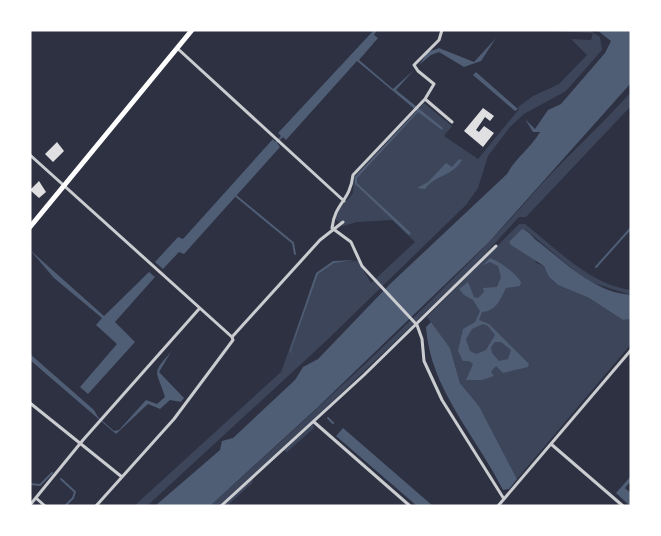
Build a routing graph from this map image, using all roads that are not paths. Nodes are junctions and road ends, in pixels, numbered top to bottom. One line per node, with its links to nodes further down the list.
1 (192, 30): 3 (main road)
2 (442, 30): 4 (street)
3 (177, 48): 7 (main road); 8 (street)
4 (425, 99): 5 (street); 8 (street)
5 (452, 122)
6 (30, 155): 7 (street)
7 (64, 186): 10 (main road); 13 (street)
8 (344, 201): 11 (street)
9 (343, 222): 11 (street)
10 (30, 227)
11 (332, 228): 14 (street); 15 (street)
12 (496, 246): 14 (street)
13 (199, 309): 15 (street); 19 (street)
14 (416, 324): 18 (street); 23 (street)
15 (232, 337): 21 (street)
16 (631, 350): 20 (street)
17 (30, 403): 19 (street)
18 (314, 422): 27 (street); 28 (street)
19 (81, 444): 21 (street); 22 (street)
20 (551, 444): 23 (street); 30 (street)
21 (122, 477): 26 (street)
22 (36, 498): 24 (street); 25 (street)
23 (504, 499): 29 (street)
24 (30, 505)
25 (45, 506)
26 (96, 506)
27 (221, 506)
28 (410, 506)
29 (498, 506)
30 (623, 506)

